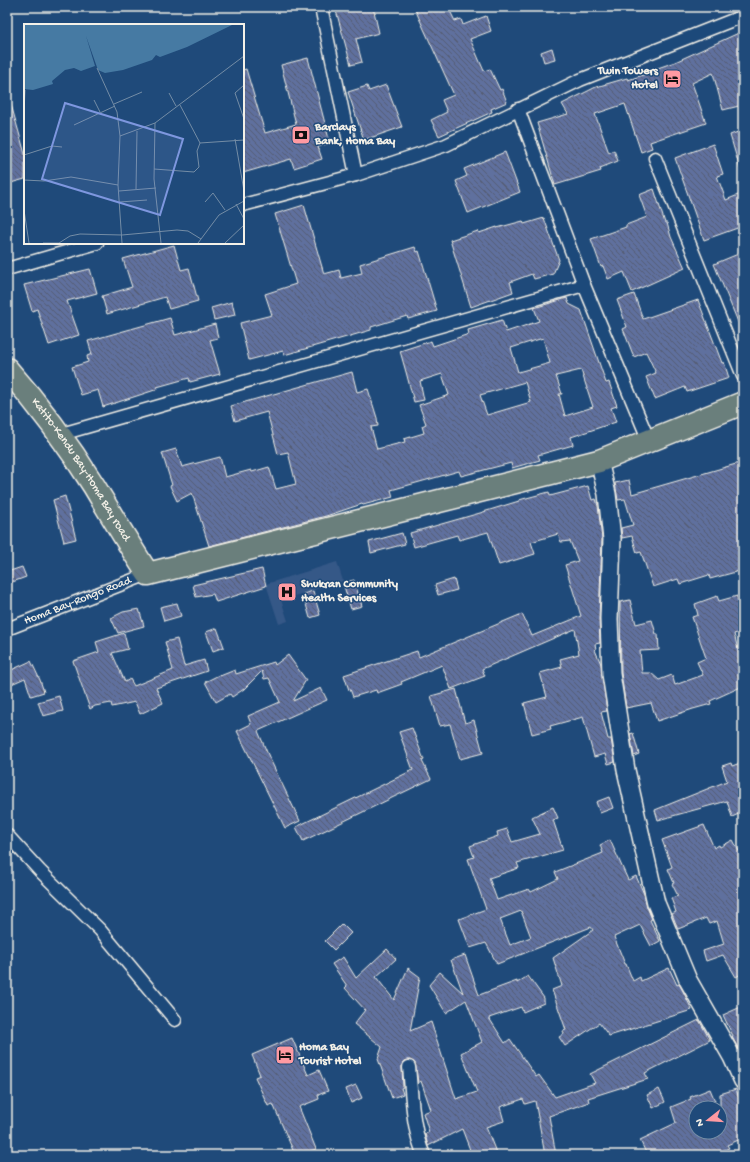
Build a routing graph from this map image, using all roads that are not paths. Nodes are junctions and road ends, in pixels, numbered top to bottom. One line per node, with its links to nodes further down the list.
1 (321, 7): 5 (street)
2 (743, 16): 3 (street)
3 (518, 109): 5 (street); 9 (street)
4 (654, 158): 11 (street)
5 (356, 176): 6 (street)
6 (244, 205)
7 (94, 244): 8 (street)
8 (7, 269)
9 (584, 285): 13 (street); 14 (street)
10 (7, 369): 13 (highway, Katito-Kendu Bay-Homa Bay road)
11 (743, 376)
12 (743, 403): 14 (highway)
13 (58, 435): 16 (highway, Katito-Kendu Bay-Homa Bay road)
14 (649, 440): 15 (highway)
15 (599, 461): 16 (highway); 21 (street)
16 (148, 574): 17 (street, Homa Bay-Rongo Road)
17 (7, 629)
18 (7, 835): 19 (street)
19 (174, 1020)
20 (409, 1066): 22 (street)
21 (743, 1081)
22 (424, 1155)

